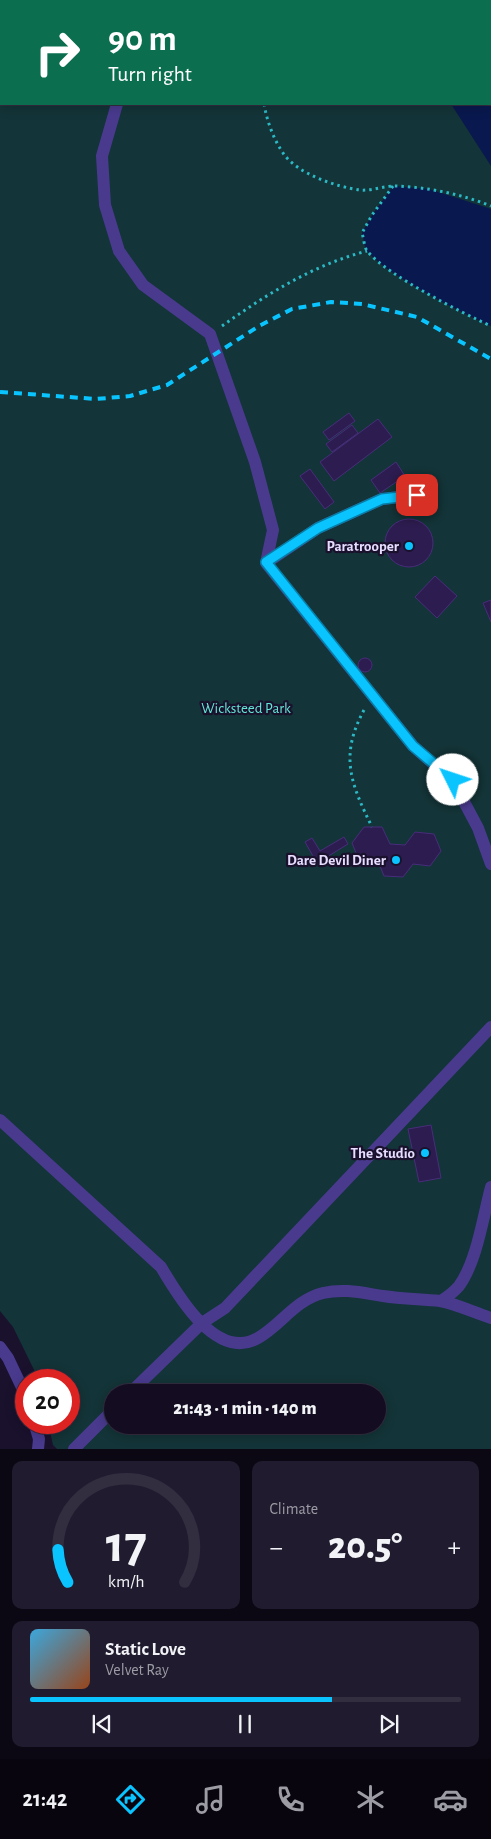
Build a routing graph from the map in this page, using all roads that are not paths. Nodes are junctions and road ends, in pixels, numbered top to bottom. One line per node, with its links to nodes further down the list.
1 (117, 105): 3 (street)
2 (417, 495): 3 (street)
3 (266, 562): 4 (street)
4 (491, 864)
5 (491, 1026): 11 (street)
6 (0, 1120): 11 (street)
7 (491, 1187): 8 (street)
8 (485, 1233): 9 (street)
9 (441, 1301): 10 (street); 11 (street)
10 (491, 1318)
11 (202, 1323): 14 (street)
12 (0, 1347): 13 (street)
13 (15, 1373)
14 (139, 1384)
15 (104, 1419): 18 (street)
16 (37, 1434): 17 (street)
17 (38, 1449)
18 (74, 1449)

